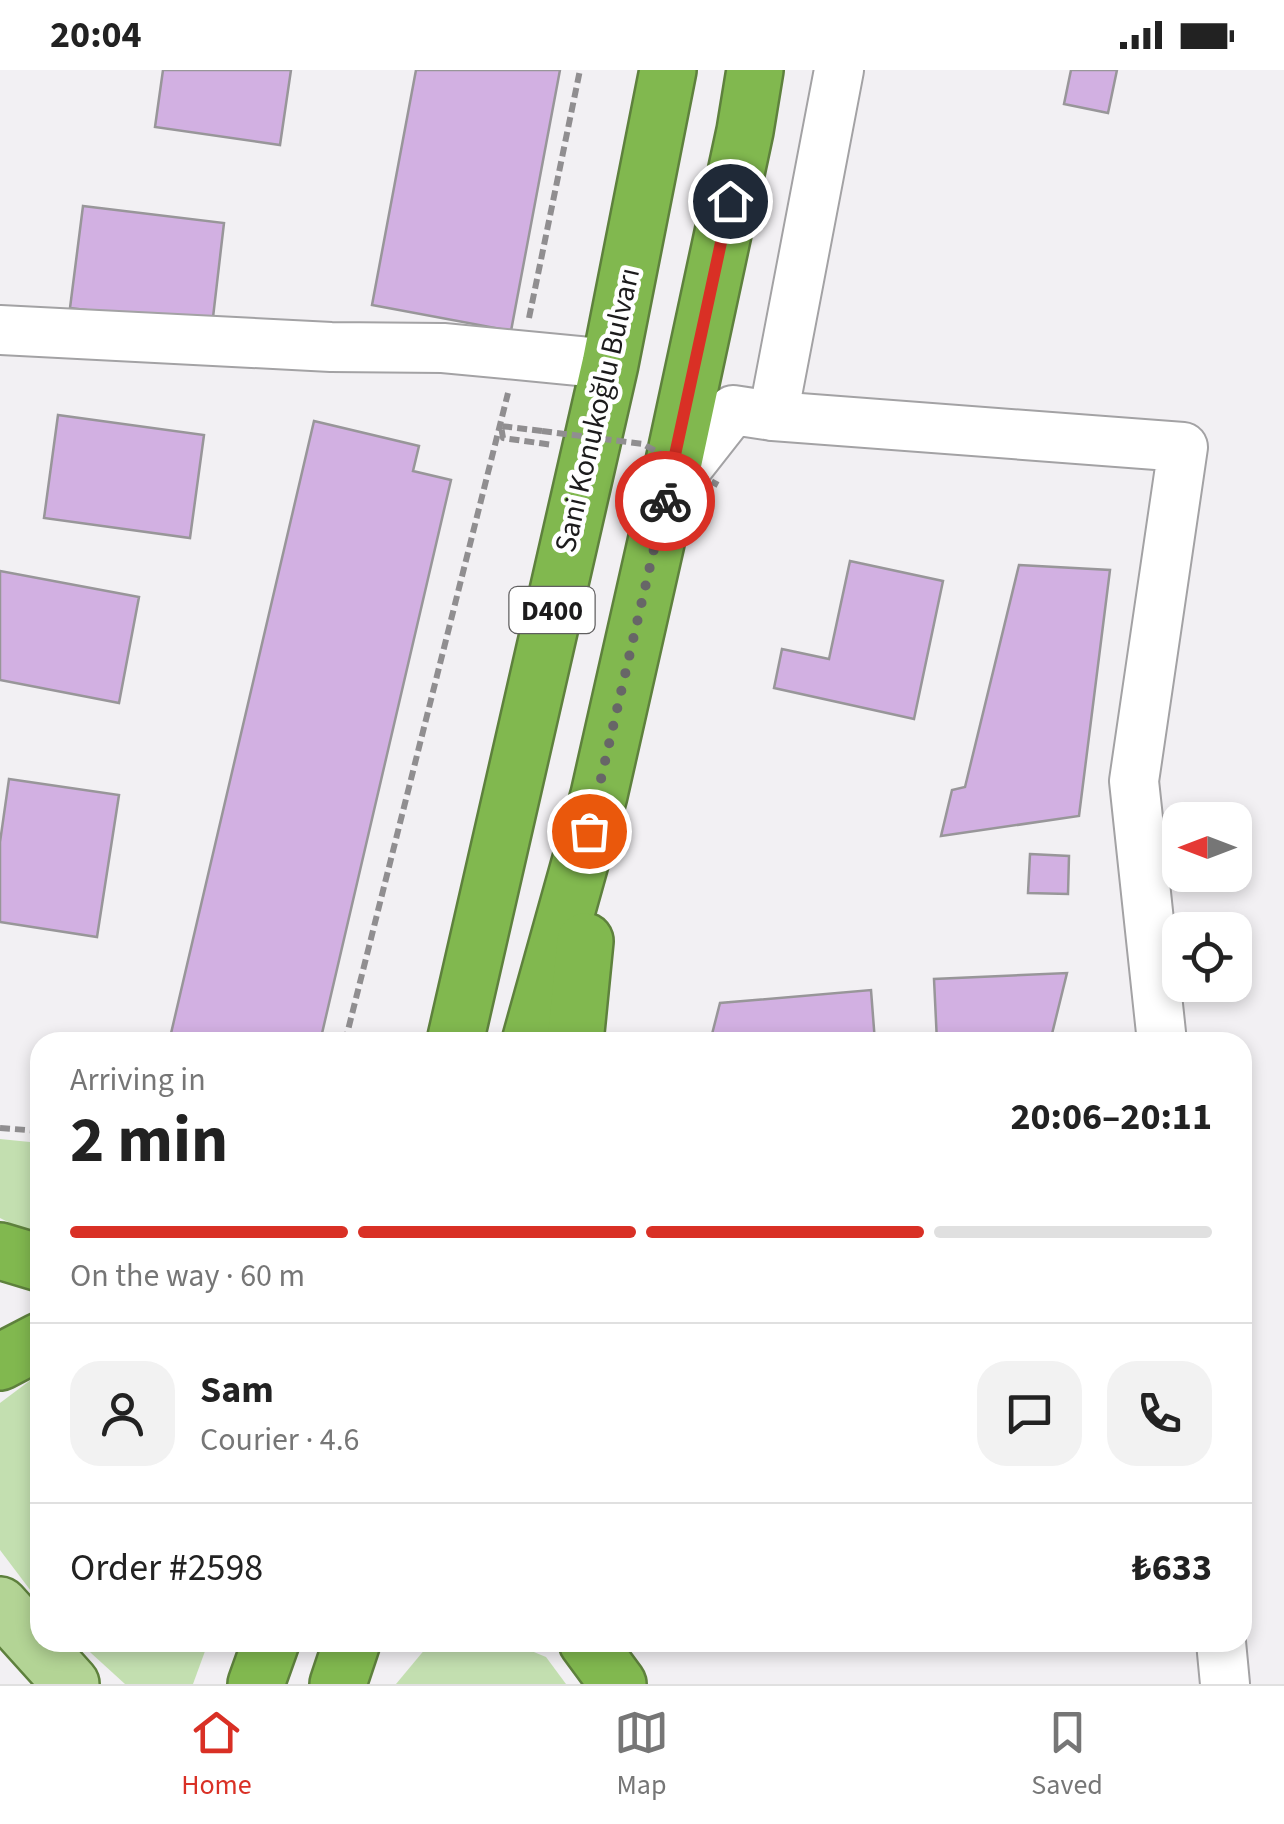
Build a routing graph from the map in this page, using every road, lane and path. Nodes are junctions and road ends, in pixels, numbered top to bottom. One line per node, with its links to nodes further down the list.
1 (580, 70): 6 (path)
2 (668, 70): 7 (highway, Sani Konukoğlu Bulvarı / D400)
3 (755, 70): 10 (highway, D400)
4 (839, 70): 8 (street)
5 (0, 330): 6 (street)
6 (519, 355): 7 (street); 12 (path)
7 (610, 364): 9 (highway, Sani Konukoğlu Bulvarı / D400)
8 (772, 416): 10 (street); 16 (street)
9 (565, 440): 9 (path); 10 (path, bridge); 13 (highway, Sani Konukoğlu Bulvarı / D400)
10 (693, 489): 11 (highway, D400)
11 (599, 796): 14 (highway, D400); 15 (highway)
12 (348, 1032)
13 (456, 1032)
14 (533, 1032)
15 (576, 1032)
16 (1161, 1032)
17 (0, 1128): 18 (path)
18 (30, 1130)
19 (0, 1251): 20 (highway)
20 (30, 1260)
21 (30, 1346): 22 (highway)
22 (0, 1362)
23 (0, 1604): 24 (main road)
24 (30, 1638)
25 (43, 1652): 31 (main road)
26 (268, 1652): 32 (highway)
27 (349, 1652): 33 (highway)
28 (594, 1652): 34 (highway)
29 (636, 1652): 35 (highway)
30 (1222, 1652): 36 (street)
31 (71, 1684)
32 (256, 1684)
33 (338, 1684)
34 (618, 1684)
35 (653, 1684)
36 (1225, 1684)

